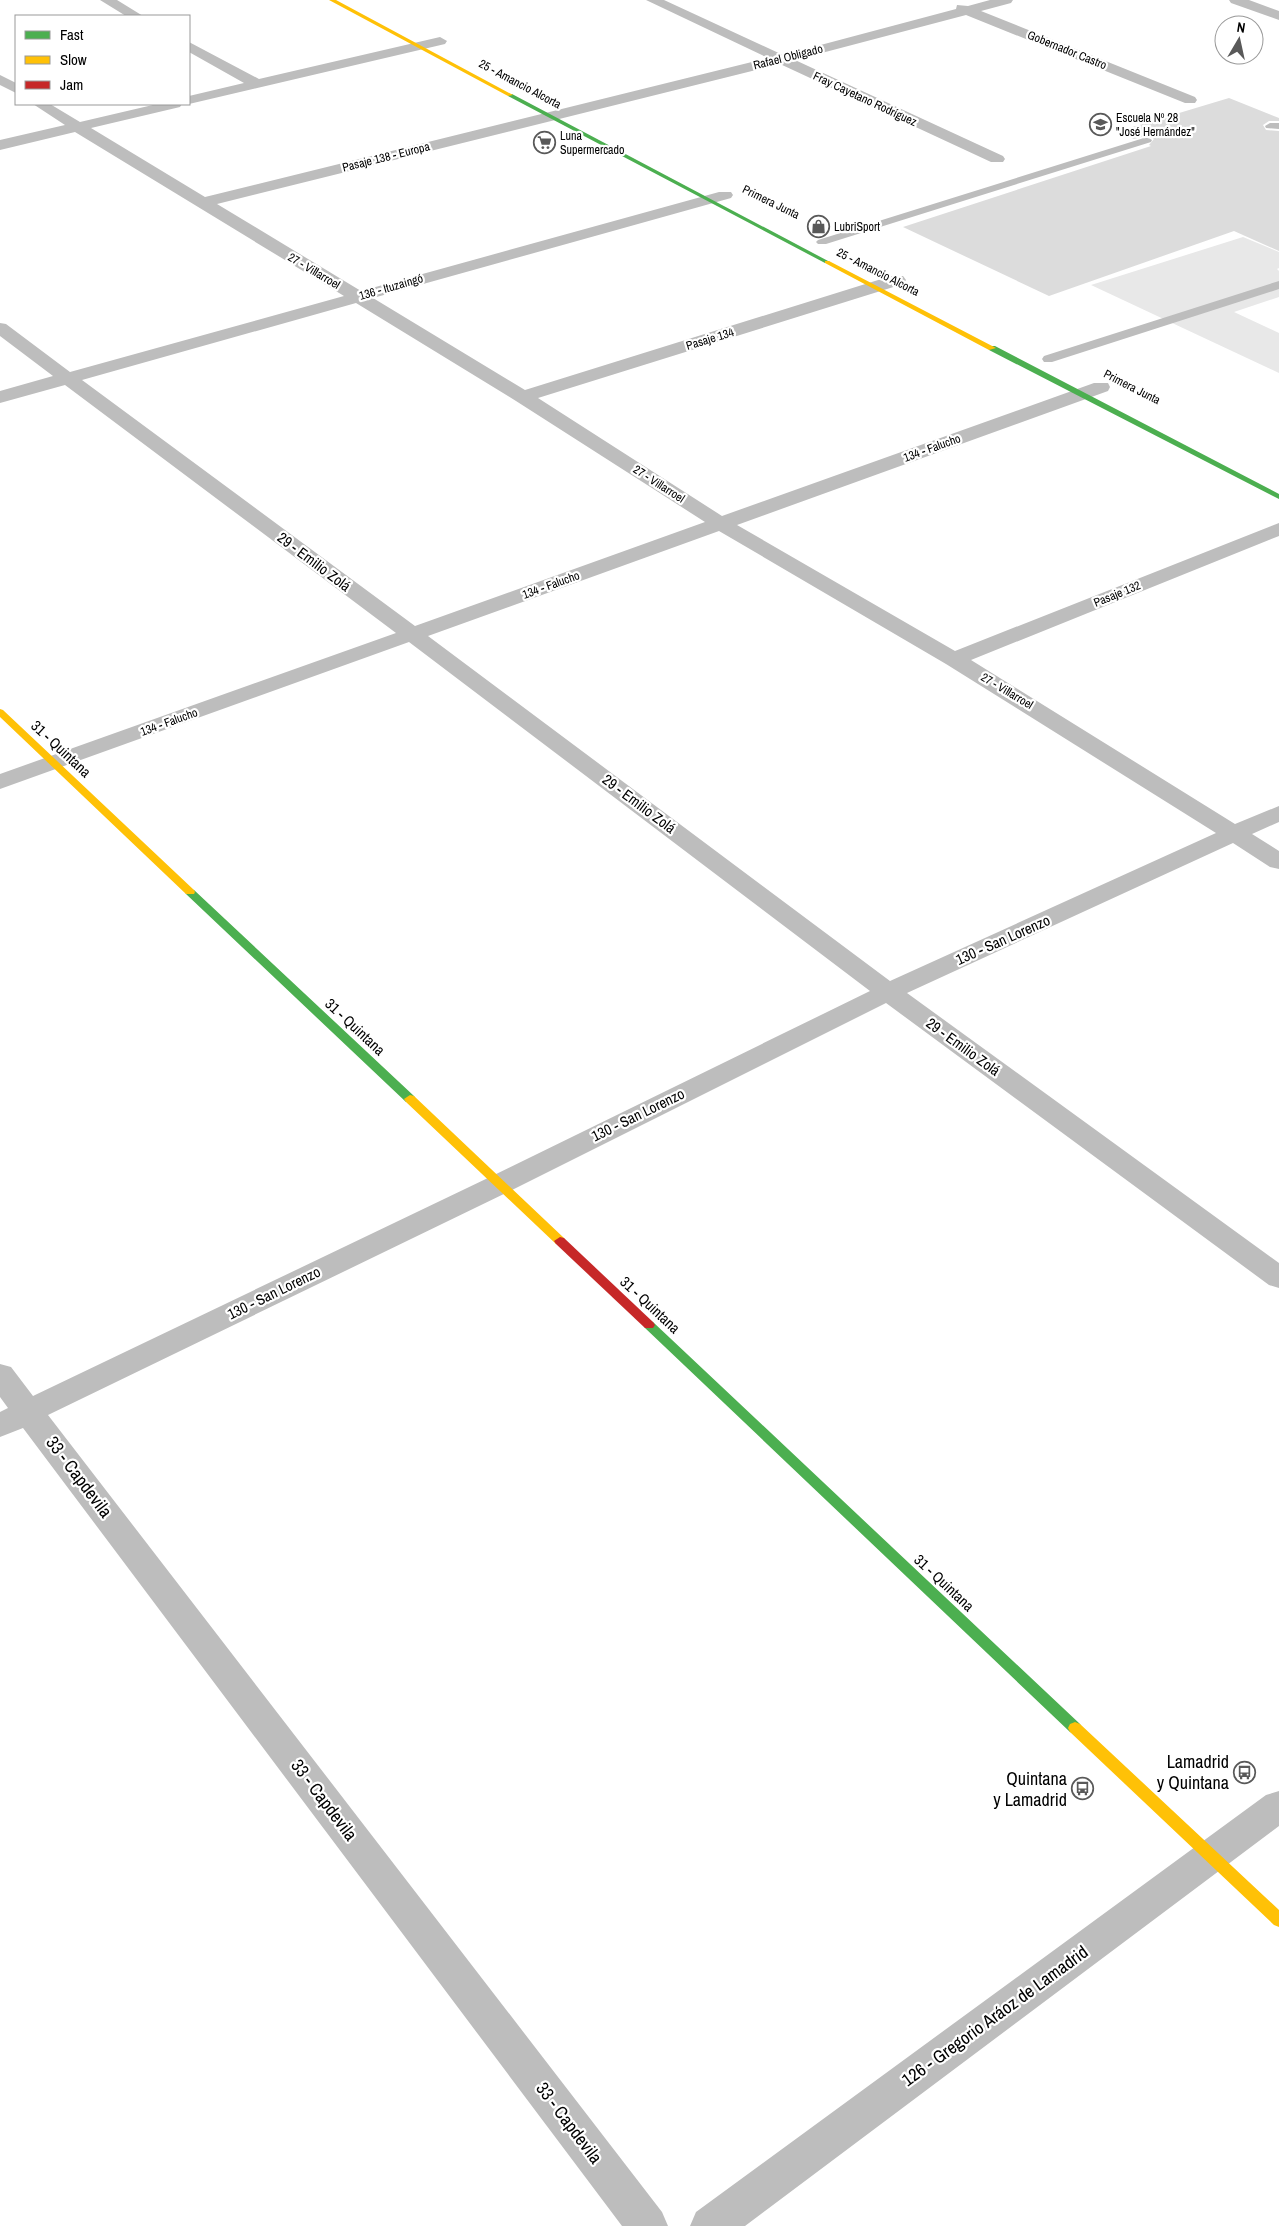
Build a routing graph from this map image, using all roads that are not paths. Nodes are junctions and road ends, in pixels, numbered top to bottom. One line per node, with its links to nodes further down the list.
1 (107, 0): 8 (street)
2 (332, 0): 10 (main road, 25 - Amancio Alcorta)
3 (653, 0): 13 (street, Fray Cayetano Rodríguez)
4 (944, 0): 7 (street, Gobernador Castro)
5 (1006, 0): 7 (street, Rafael Obligado)
6 (1236, 0): 9 (street)
7 (968, 10): 13 (street, Rafael Obligado); 18 (street, Gobernador Castro)
8 (134, 15)
9 (1279, 16)
10 (422, 39): 11 (street); 15 (street); 21 (main road, 25 - Amancio Alcorta)
11 (445, 44)
12 (190, 47): 15 (street)
13 (780, 60): 22 (street, Rafael Obligado); 27 (street, Fray Cayetano Rodríguez)
14 (0, 79): 16 (street)
15 (256, 84): 17 (street)
16 (15, 88)
17 (190, 100)
18 (1190, 100)
19 (42, 105): 24 (street, 27 - Villarroel)
20 (171, 105): 24 (street)
21 (551, 109): 22 (street, Pasaje 138 - Europa); 28 (main road, 25 - Amancio Alcorta); 30 (street, Pasaje 138 - Europa)
22 (569, 111): 23 (main road)
23 (586, 120)
24 (78, 127): 26 (street); 30 (street, 27 - Villarroel)
25 (1147, 140): 31 (lane)
26 (0, 145)
27 (997, 159)
28 (706, 192): 29 (street, 136 - Ituzaingó); 33 (main road, 25 - Amancio Alcorta); 36 (street, 136 - Ituzaingó)
29 (729, 197)
30 (202, 203): 36 (street, 27 - Villarroel)
31 (817, 240): 32 (main road)
32 (838, 250)
33 (878, 279): 34 (street, Pasaje 134); 41 (main road, 25 - Amancio Alcorta); 43 (street, Pasaje 134)
34 (901, 282)
35 (1279, 285): 38 (lane)
36 (356, 296): 40 (street, 136 - Ituzaingó); 43 (street, 27 - Villarroel)
37 (0, 328): 40 (street, 29 - Emilio Zolá)
38 (1044, 357): 39 (main road)
39 (1063, 367)
40 (67, 378): 42 (street, 136 - Ituzaingó); 47 (street, 29 - Emilio Zolá)
41 (1095, 388): 44 (main road, 25 - Amancio Alcorta); 45 (street, 134 - Falucho)
42 (0, 397)
43 (523, 397): 45 (street, 27 - Villarroel)
44 (1279, 497)
45 (721, 524): 47 (street, 134 - Falucho); 48 (street, 27 - Villarroel)
46 (1279, 529): 48 (street, Pasaje 132)
47 (412, 634): 50 (street, 134 - Falucho); 55 (street, 29 - Emilio Zolá)
48 (954, 659): 53 (street, 27 - Villarroel)
49 (0, 712): 50 (main road, 31 - Quintana)
50 (54, 763): 51 (street, 134 - Falucho); 56 (main road, 31 - Quintana)
51 (0, 782)
52 (1279, 813): 53 (street, 130 - San Lorenzo)
53 (1234, 835): 54 (street, 27 - Villarroel); 55 (street, 130 - San Lorenzo)
54 (1279, 862)
55 (888, 992): 56 (street, 130 - San Lorenzo); 57 (street, 29 - Emilio Zolá)
56 (500, 1184): 59 (street, 130 - San Lorenzo); 61 (main road, 31 - Quintana)
57 (1279, 1278)
58 (0, 1375): 59 (street, 33 - Capdevila)
59 (14, 1418): 63 (street, 33 - Capdevila)
60 (1279, 1806): 61 (street, 126 - Gregorio Aráoz de Lamadrid)
61 (1211, 1856): 62 (main road, 31 - Quintana); 64 (street, 126 - Gregorio Aráoz de Lamadrid)
62 (1279, 1920)
63 (647, 2226)
64 (711, 2226)

